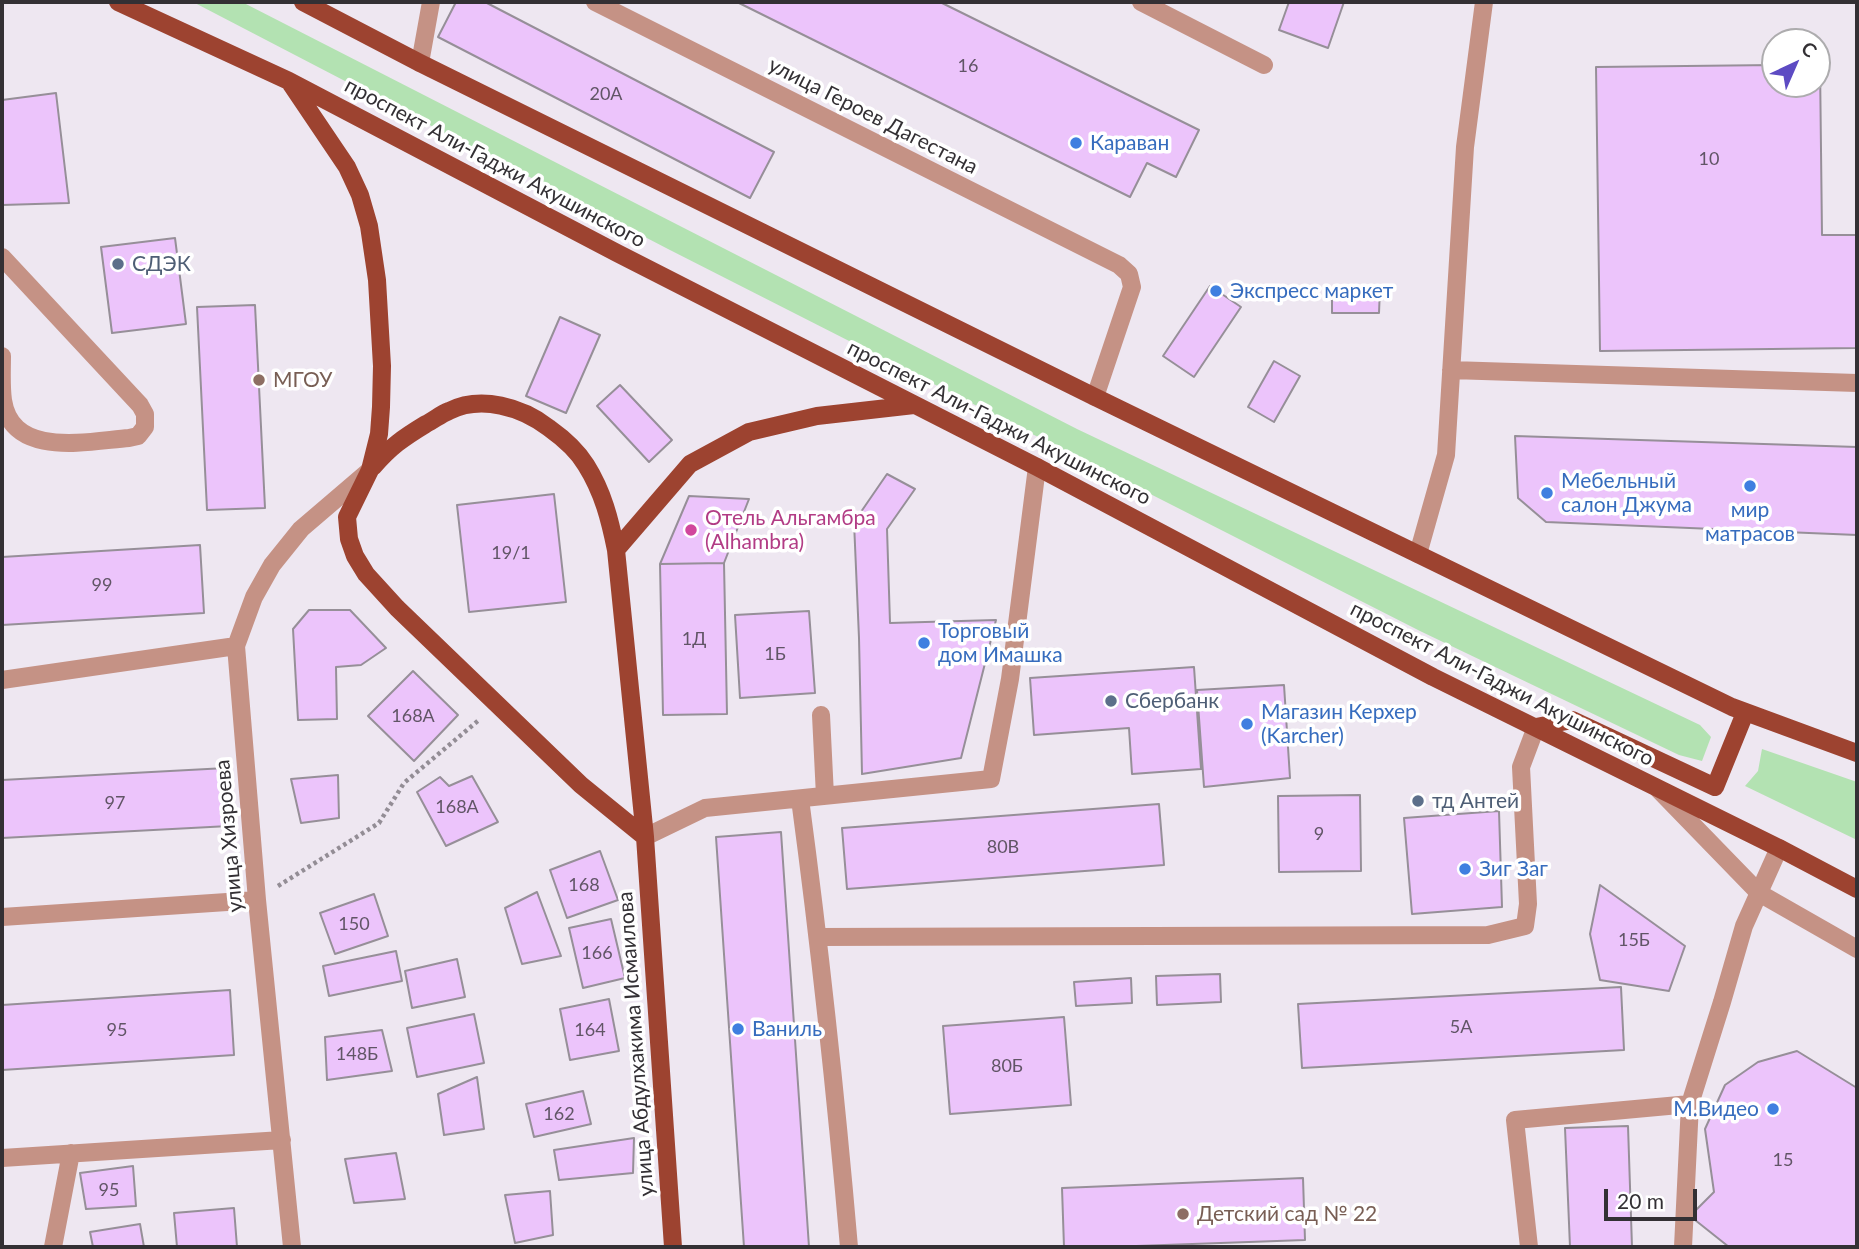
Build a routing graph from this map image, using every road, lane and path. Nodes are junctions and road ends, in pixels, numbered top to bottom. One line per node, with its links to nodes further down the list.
1 (118, 2): 9 (main road, проспект Али-Гаджи Акушинского)
2 (303, 2): 7 (main road)
3 (431, 2): 7 (street)
4 (595, 2): 14 (street, улица Героев Дагестана)
5 (1141, 2): 8 (street)
6 (1484, 2): 12 (street)
7 (420, 63): 14 (main road)
8 (1264, 65)
9 (289, 81): 15 (main road, проспект Али-Гаджи Акушинского); 17 (main road)
10 (2, 257): 11 (street)
11 (2, 356)
12 (1451, 370): 13 (street); 19 (street)
13 (1857, 383)
14 (1096, 397): 19 (main road)
15 (914, 405): 16 (main road, проспект Али-Гаджи Акушинского); 18 (main road)
16 (1037, 467): 25 (main road, проспект Али-Гаджи Акушинского); 28 (street)
17 (370, 470): 18 (main road, улица Абдулхакима Исмаилова); 20 (street, улица Хизроева); 22 (main road)
18 (616, 550): 30 (main road, улица Абдулхакима Исмаилова)
19 (1418, 554): 23 (main road)
20 (236, 646): 21 (street); 34 (street, улица Хизроева)
21 (2, 680)
22 (498, 705): 30 (main road); 34 (path)
23 (1745, 712): 25 (main road); 26 (main road)
24 (821, 715): 28 (street)
25 (1536, 727): 27 (main road, проспект Али-Гаджи Акушинского); 36 (street)
26 (1857, 753)
27 (1656, 787): 31 (main road, проспект Али-Гаджи Акушинского); 33 (street)
28 (825, 796): 29 (street)
29 (800, 799): 30 (street); 36 (street)
30 (645, 837): 44 (main road, улица Абдулхакима Исмаилова)
31 (1779, 848): 32 (main road, проспект Али-Гаджи Акушинского); 33 (street)
32 (1857, 889)
33 (1759, 893): 37 (street); 38 (street)
34 (257, 900): 35 (street); 39 (street, улица Хизроева)
35 (2, 917)
36 (818, 937): 45 (street)
37 (1857, 949)
38 (1690, 1104): 46 (street); 47 (street)
39 (282, 1140): 40 (street); 43 (street, улица Хизроева)
40 (71, 1153): 41 (street); 42 (street)
41 (2, 1158)
42 (53, 1247)
43 (292, 1247)
44 (673, 1247)
45 (849, 1247)
46 (1529, 1247)
47 (1683, 1247)

